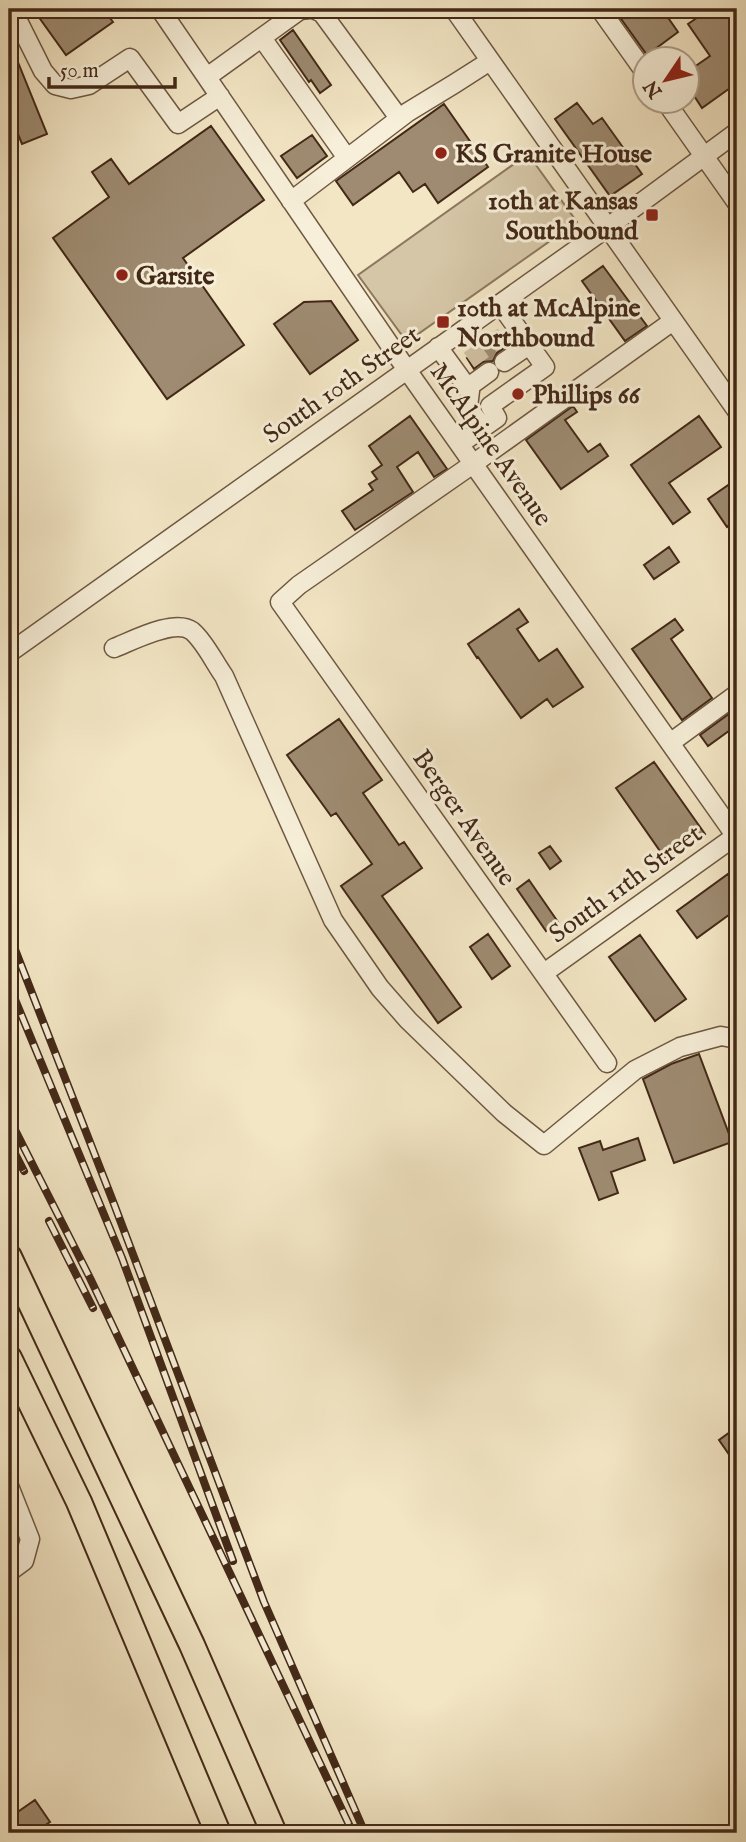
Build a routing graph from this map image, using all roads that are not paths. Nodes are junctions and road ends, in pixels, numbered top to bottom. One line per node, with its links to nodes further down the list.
1 (12, 9): 10 (street)
2 (160, 9): 9 (street, McAlpine Avenue)
3 (311, 9): 6 (street); 12 (street)
4 (454, 9): 8 (street)
5 (600, 9): 7 (street)
6 (262, 38): 9 (street); 15 (street)
7 (630, 51)
8 (490, 61): 12 (street); 18 (street)
9 (207, 77): 10 (street, McAlpine Avenue)
10 (220, 96): 16 (street, McAlpine Avenue)
11 (676, 116): 14 (street)
12 (399, 118): 15 (street)
13 (737, 132): 14 (street, South 10th Street)
14 (704, 156): 17 (street); 18 (street, South 10th Street)
15 (347, 158): 16 (street)
16 (291, 201): 24 (street, McAlpine Avenue)
17 (737, 203)
18 (608, 227): 19 (street, South 10th Street); 20 (street)
19 (500, 304): 21 (street); 22 (street, South 10th Street)
20 (673, 321): 28 (street); 31 (street)
21 (529, 345): 23 (street); 27 (street)
22 (439, 348): 24 (street, South 10th Street); 26 (street)
23 (505, 362)
24 (407, 370): 30 (street, McAlpine Avenue); 33 (street, South 10th Street)
25 (489, 373): 26 (street)
26 (468, 390): 27 (street); 29 (street)
27 (489, 406): 29 (street)
28 (737, 411)
29 (483, 428): 30 (street)
30 (460, 444): 31 (street, McAlpine Avenue)
31 (473, 464): 35 (street, McAlpine Avenue); 37 (street, Berger Avenue)
32 (114, 648): 38 (street)
33 (9, 653)
34 (737, 694): 35 (street)
35 (670, 743): 36 (street, McAlpine Avenue)
36 (737, 836): 37 (street, South 11th Street)
37 (544, 973): 39 (street, Berger Avenue)
38 (737, 1039)
39 (607, 1063)
40 (9, 1257): 45 (highway)
41 (9, 1358): 44 (highway)
42 (9, 1486): 43 (street)
43 (9, 1572)
44 (218, 1833)
45 (274, 1833)

